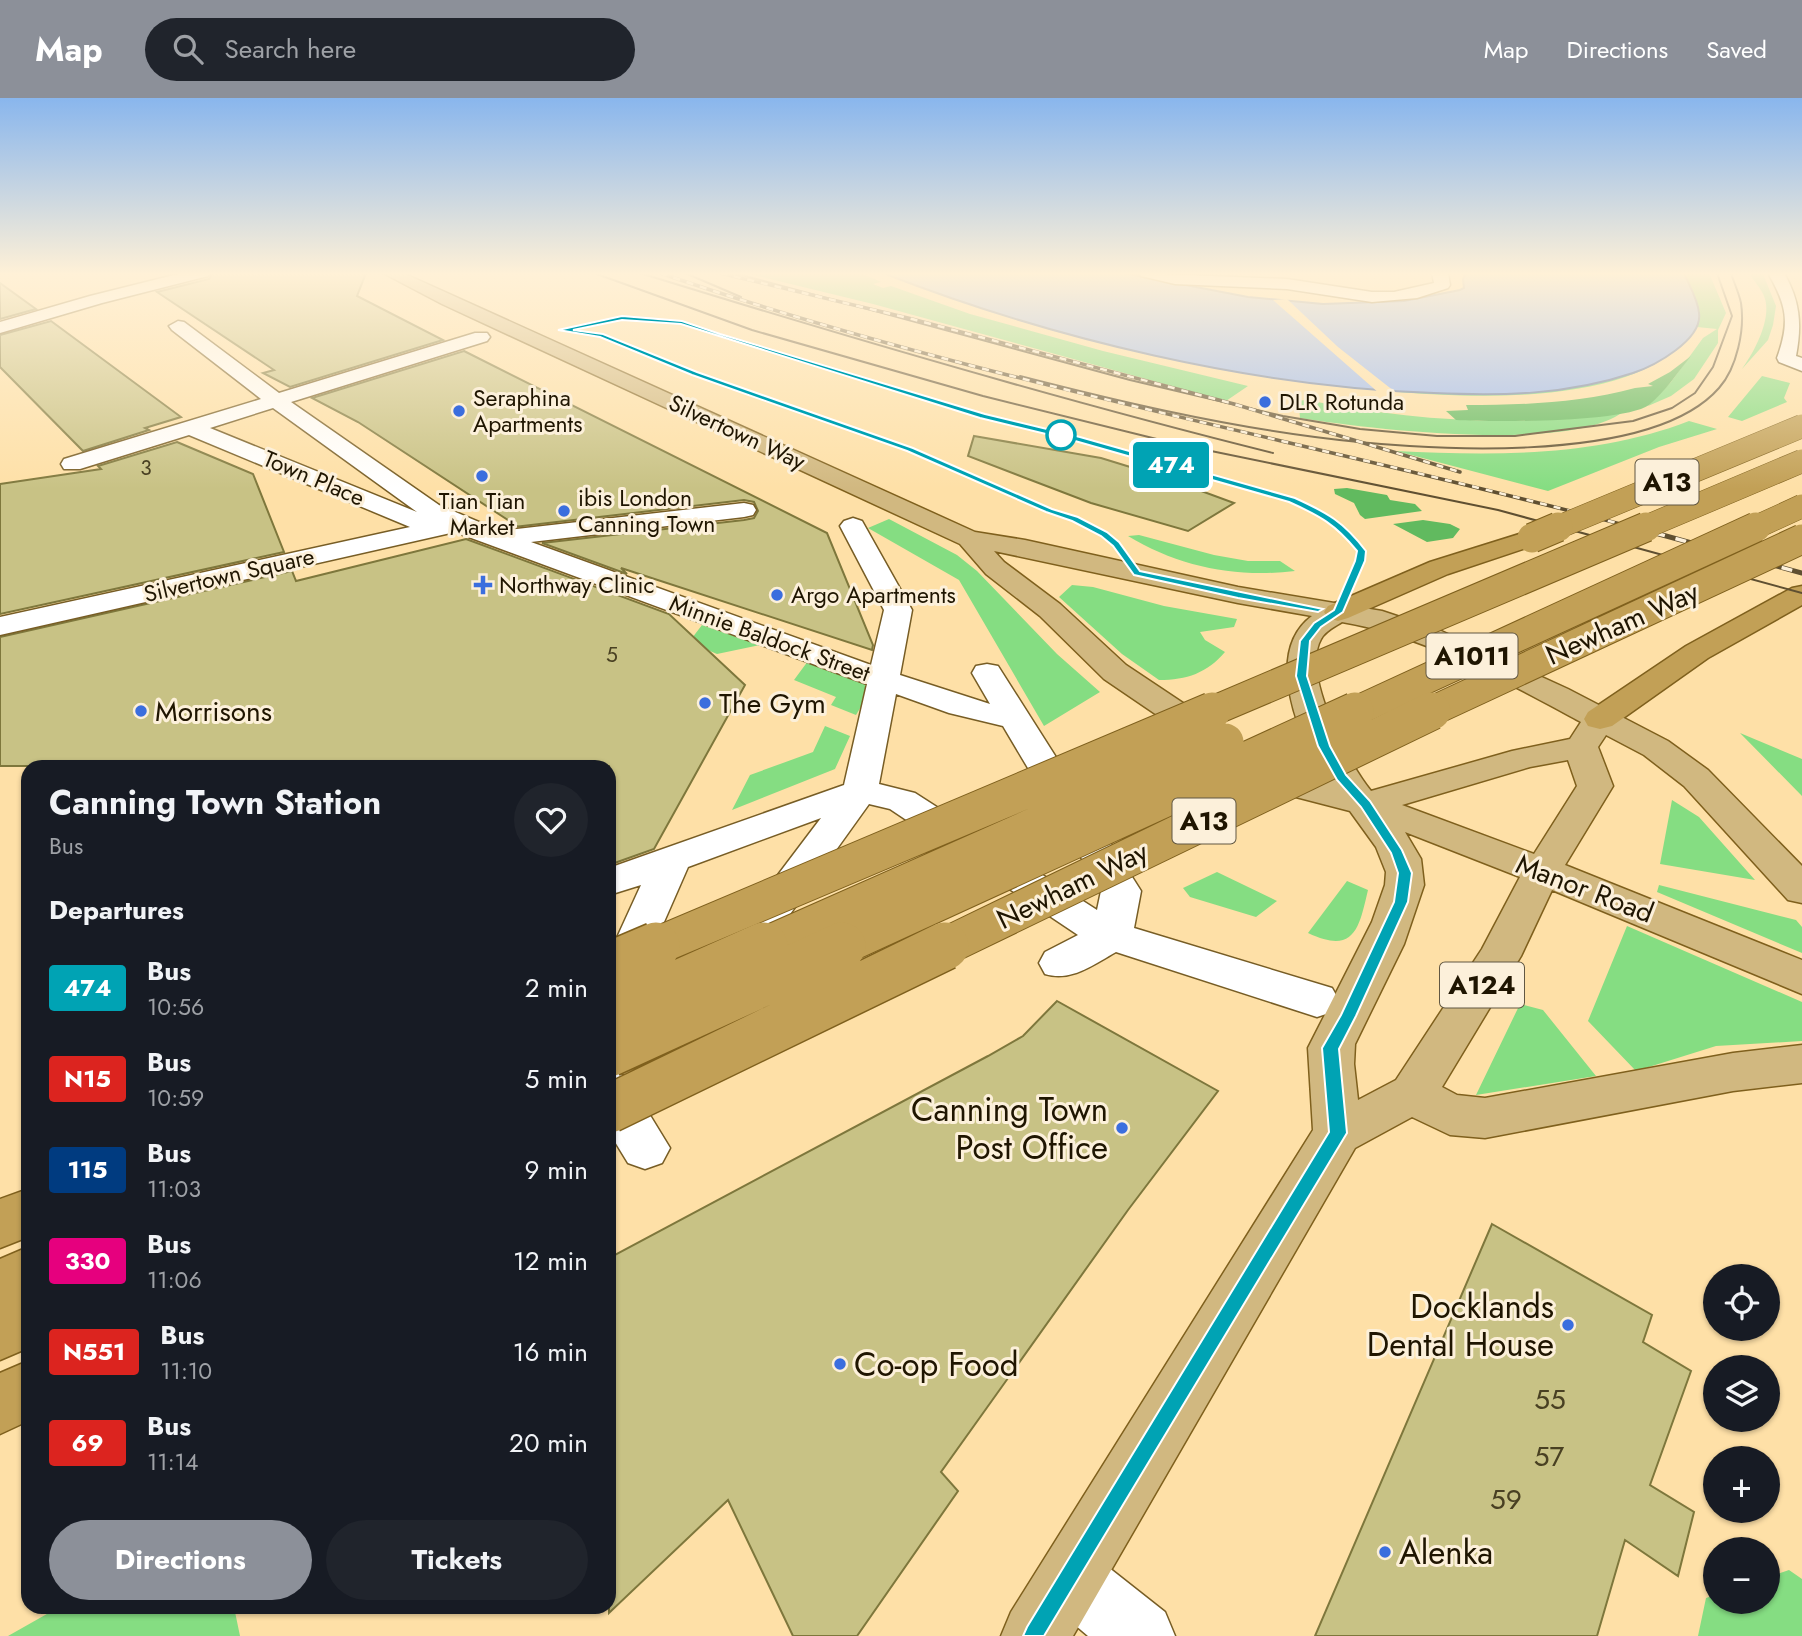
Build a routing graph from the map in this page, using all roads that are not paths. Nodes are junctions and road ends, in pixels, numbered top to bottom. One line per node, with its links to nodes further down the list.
1 (203, 345): 6 (street, Minnie Baldock Street)
2 (456, 345): 6 (street)
3 (543, 345): 17 (main road, Silvertown Way)
4 (1791, 345): 5 (street)
5 (1802, 365)
6 (276, 401): 8 (street); 14 (street, Minnie Baldock Street)
7 (1802, 426): 20 (highway, A13, bridge)
8 (191, 428): 10 (street); 14 (street, Town Place)
9 (1802, 461): 33 (highway, A13, bridge)
10 (72, 464)
11 (1802, 485): 38 (highway, Newham Way / A13, bridge)
12 (1802, 506): 39 (highway, Newham Way / A13, bridge)
13 (744, 510): 16 (street)
14 (447, 526): 16 (street, Minnie Baldock Street); 21 (street, Silvertown Square)
15 (853, 526): 23 (street)
16 (496, 539): 23 (street, Minnie Baldock Street)
17 (969, 539): 20 (main road, Silvertown Way / A1011); 27 (main road, Silvertown Way)
18 (1802, 539): 42 (highway, Newham Way / A13, bridge)
19 (1802, 594): 25 (highway)
20 (1338, 612): 25 (main road, Silvertown Way / A1011); 27 (main road)
21 (0, 626)
22 (987, 673): 24 (street)
23 (882, 678): 24 (street, Minnie Baldock Street); 26 (street)
24 (1013, 719): 32 (street)
25 (1591, 733): 27 (main road); 29 (main road, A124); 31 (main road, A1011)
26 (860, 791): 28 (street); 32 (street); 42 (street)
27 (1365, 804): 29 (main road, Manor Road); 43 (main road)
28 (672, 859): 30 (street); 36 (street)
29 (1542, 871): 35 (main road, Manor Road); 41 (main road, A124)
30 (616, 879)
31 (1802, 890)
32 (1111, 936): 34 (street); 37 (street)
33 (616, 963)
34 (1060, 963)
35 (1802, 978)
36 (616, 988)
37 (1317, 1000)
38 (616, 1012)
39 (616, 1050)
40 (1802, 1063): 41 (main road)
41 (1413, 1094): 43 (main road)
42 (618, 1117)
43 (1338, 1133): 52 (main road)
44 (21, 1216): 45 (highway)
45 (0, 1224)
46 (21, 1276): 47 (highway)
47 (0, 1285)
48 (21, 1322): 49 (highway)
49 (0, 1332)
50 (21, 1394): 51 (highway)
51 (0, 1404)
52 (1071, 1579): 53 (main road); 54 (street)
53 (1035, 1636)
54 (1141, 1636)

